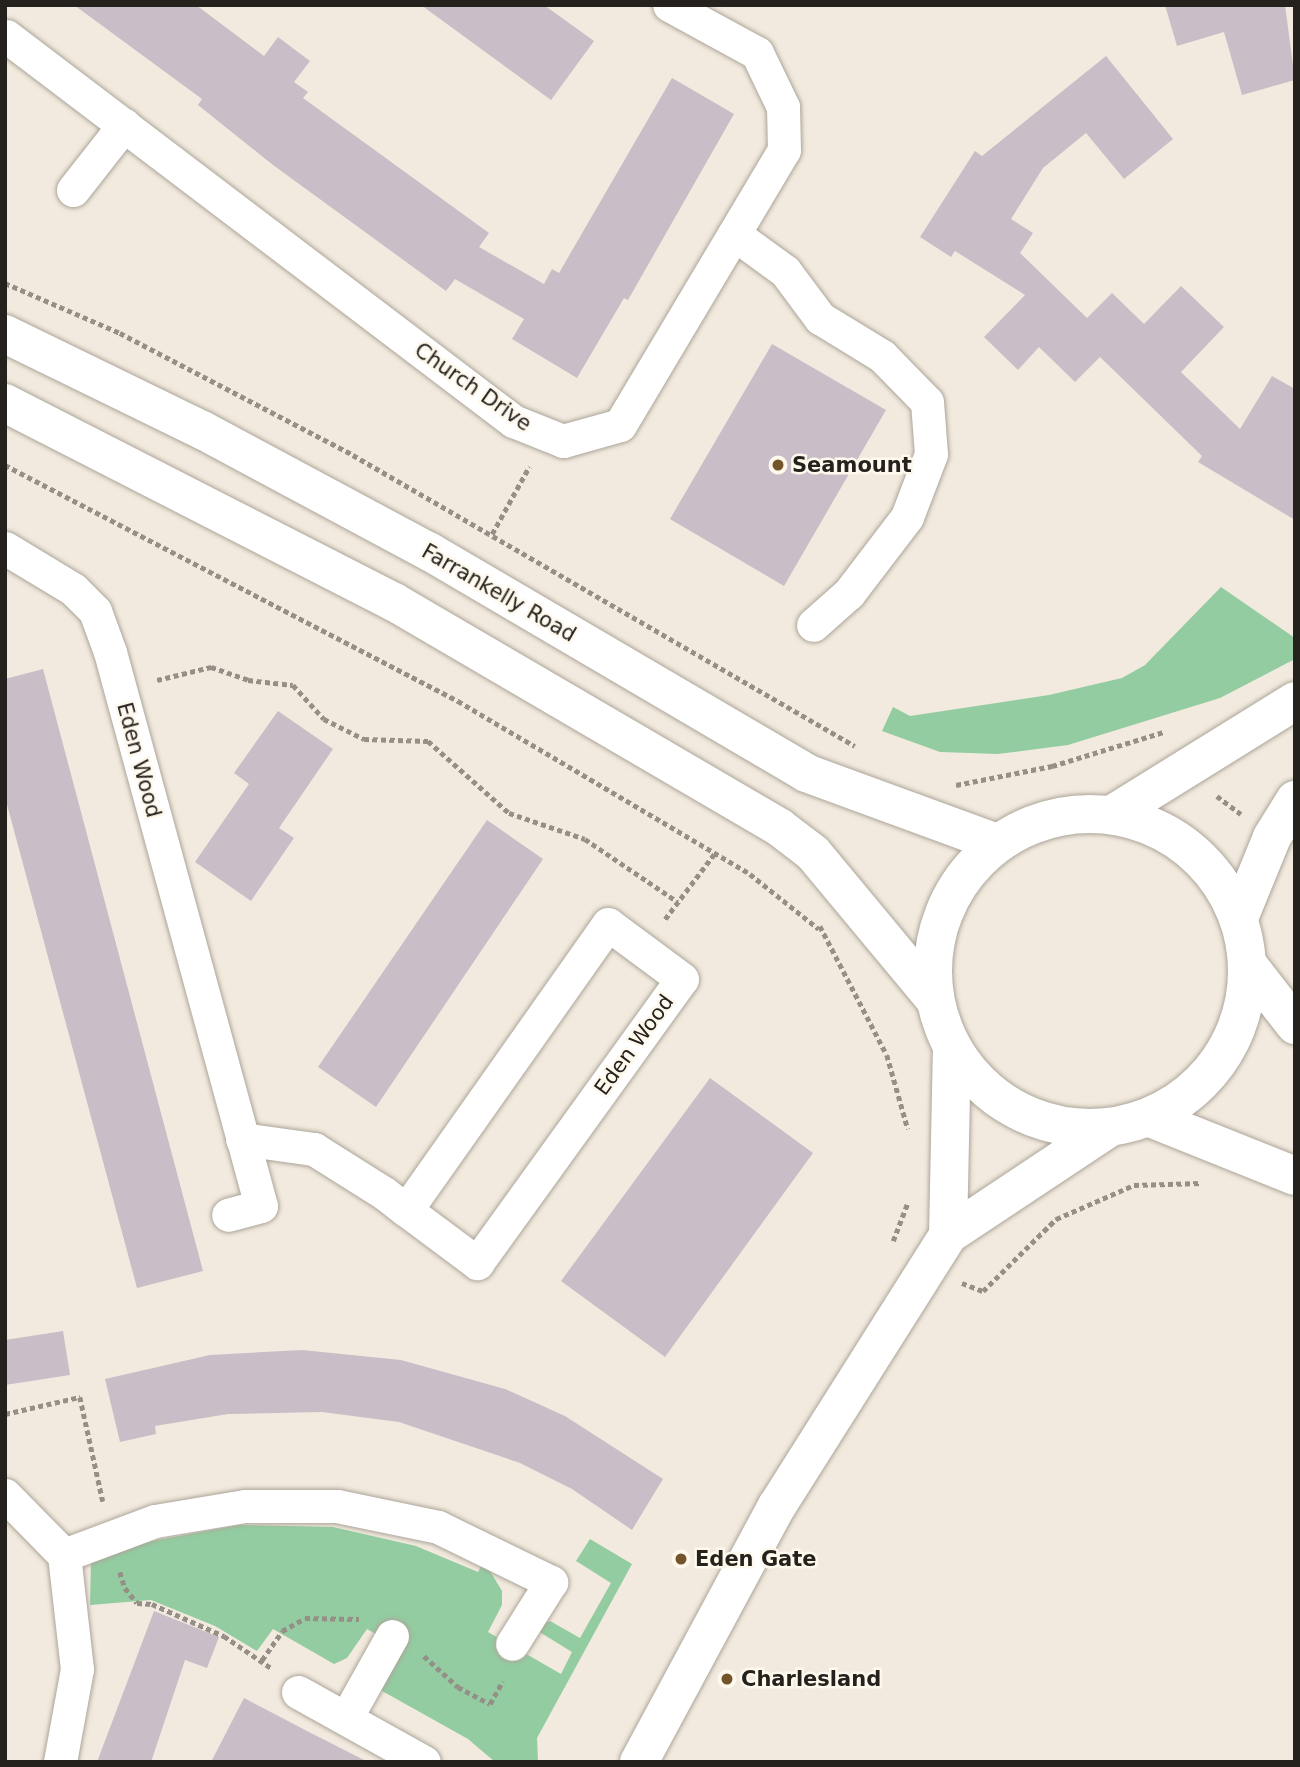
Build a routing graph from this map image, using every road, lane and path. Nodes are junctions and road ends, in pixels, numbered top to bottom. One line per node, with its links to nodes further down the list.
1 (669, 5): 5 (street, Church Drive)
2 (6, 36): 3 (street, Church Drive)
3 (124, 125): 4 (street); 9 (street, Church Drive)
4 (73, 190)
5 (734, 233): 9 (street, Church Drive); 13 (street)
6 (5, 283): 11 (path)
7 (5, 334): 18 (main road, Farrankelly Road)
8 (5, 403): 29 (main road)
9 (546, 438): 11 (path)
10 (5, 466): 22 (path)
11 (492, 534): 18 (path)
12 (5, 548): 14 (street, Eden Wood)
13 (813, 625)
14 (120, 691): 23 (path); 34 (street, Eden Wood)
15 (1295, 701): 20 (main road)
16 (1171, 729): 17 (path)
17 (945, 787)
18 (847, 789): 21 (main road, Farrankelly Road)
19 (1295, 800): 25 (main road)
20 (1113, 814): 21 (main road); 25 (main road)
21 (997, 843): 29 (main road)
22 (715, 853): 23 (path); 26 (path)
23 (678, 902): 27 (path)
24 (819, 917): 26 (path)
25 (1239, 918): 28 (main road)
26 (820, 930): 35 (path)
27 (642, 950): 39 (street, Eden Wood); 39 (street, Eden Wood)
28 (1249, 966): 30 (main road); 32 (main road)
29 (934, 1000): 31 (main road)
30 (1295, 1026)
31 (952, 1047): 33 (main road); 41 (main road)
32 (1150, 1118): 33 (main road); 36 (main road)
33 (1108, 1128): 41 (main road)
34 (242, 1139): 39 (street, Eden Wood); 40 (street, Eden Wood)
35 (912, 1142)
36 (1295, 1176)
37 (1209, 1183): 42 (path)
38 (912, 1190): 42 (path)
39 (406, 1210)
40 (228, 1215)
41 (948, 1235): 42 (main road)
42 (926, 1270): 51 (main road)
43 (5, 1495): 44 (street)
44 (64, 1555): 46 (street); 49 (street)
45 (392, 1636): 48 (street)
46 (512, 1644)
47 (298, 1692): 48 (street)
48 (346, 1718): 50 (street)
49 (60, 1762)
50 (424, 1762)
51 (639, 1762)

